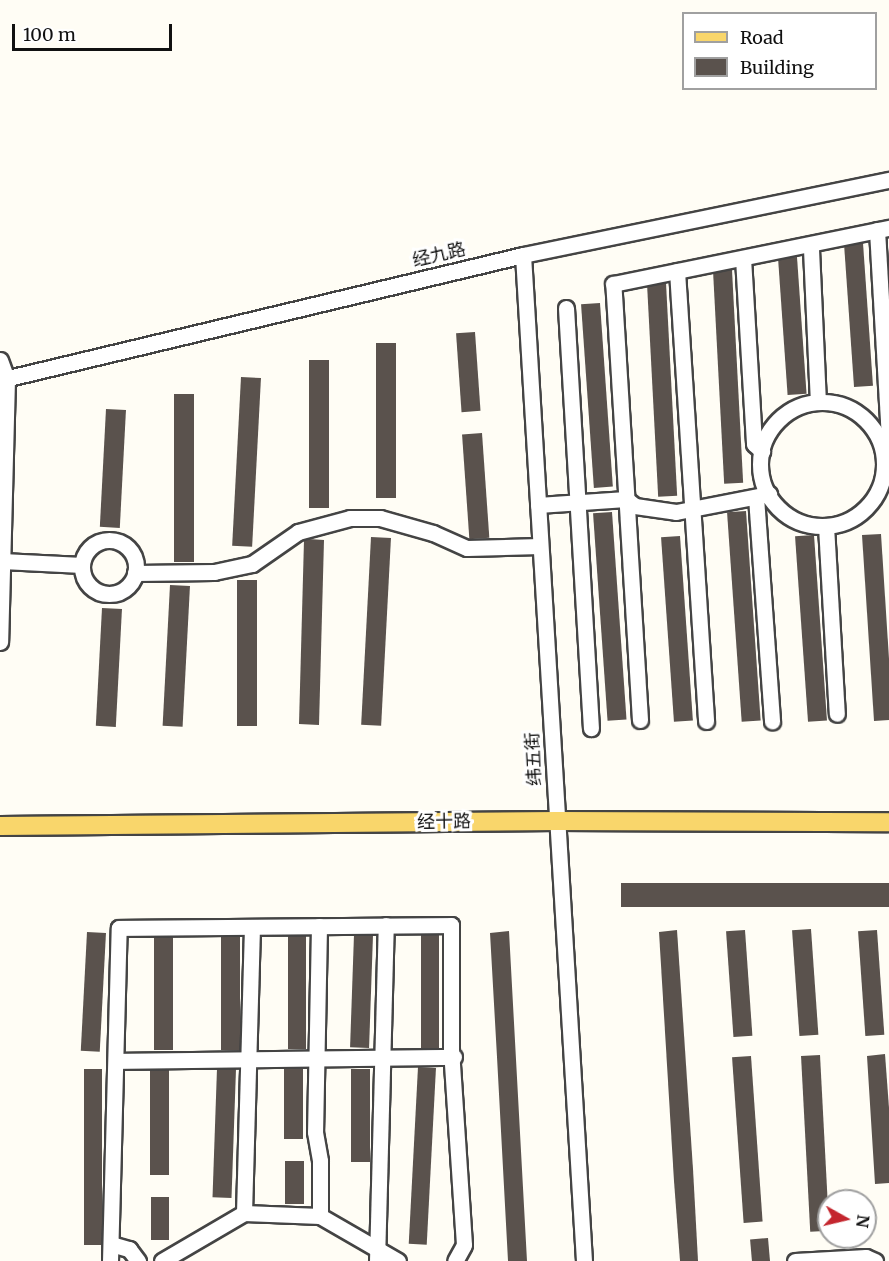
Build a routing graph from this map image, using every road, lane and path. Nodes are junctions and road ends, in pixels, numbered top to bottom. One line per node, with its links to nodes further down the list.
1 (889, 180): 4 (street, 经九路)
2 (883, 229): 5 (street); 11 (street)
3 (811, 249): 10 (street)
4 (523, 255): 9 (street, 经九路); 16 (street, 纬五街)
5 (742, 258): 6 (street); 12 (street)
6 (677, 271): 14 (street); 17 (street)
7 (566, 308): 15 (street)
8 (0, 360): 9 (street)
9 (3, 379): 20 (street)
10 (818, 402): 11 (street); 12 (street)
11 (886, 436): 18 (street)
12 (762, 451): 13 (street)
13 (762, 496): 17 (street); 18 (street); 27 (street)
14 (626, 499): 15 (street); 17 (street); 25 (street)
15 (577, 502): 16 (street); 28 (street)
16 (538, 505): 19 (street, 纬五街)
17 (692, 509): 26 (street)
18 (826, 526): 24 (street)
19 (540, 546): 22 (street); 29 (street, 纬五街)
20 (2, 561): 21 (street); 23 (street)
21 (82, 565): 22 (street); 22 (street)
22 (135, 573)
23 (0, 642)
24 (837, 714)
25 (640, 720)
26 (706, 721)
27 (772, 721)
28 (591, 728)
29 (557, 821): 30 (main road, 经十路); 31 (main road, 经十路); 46 (street, 纬五街)
30 (889, 822)
31 (0, 826)
32 (386, 925): 33 (street); 35 (street); 43 (street)
33 (319, 926): 34 (street); 38 (street)
34 (252, 927): 36 (street); 37 (street)
35 (454, 1057): 36 (street); 45 (street)
36 (116, 1061): 39 (street)
37 (244, 1213): 38 (street); 42 (street)
38 (320, 1216): 44 (street)
39 (111, 1244): 40 (street); 41 (street)
40 (110, 1261)
41 (138, 1261)
42 (162, 1261)
43 (377, 1261)
44 (398, 1261)
45 (456, 1261)
46 (584, 1261)
47 (795, 1261): 48 (street)
48 (875, 1261)

